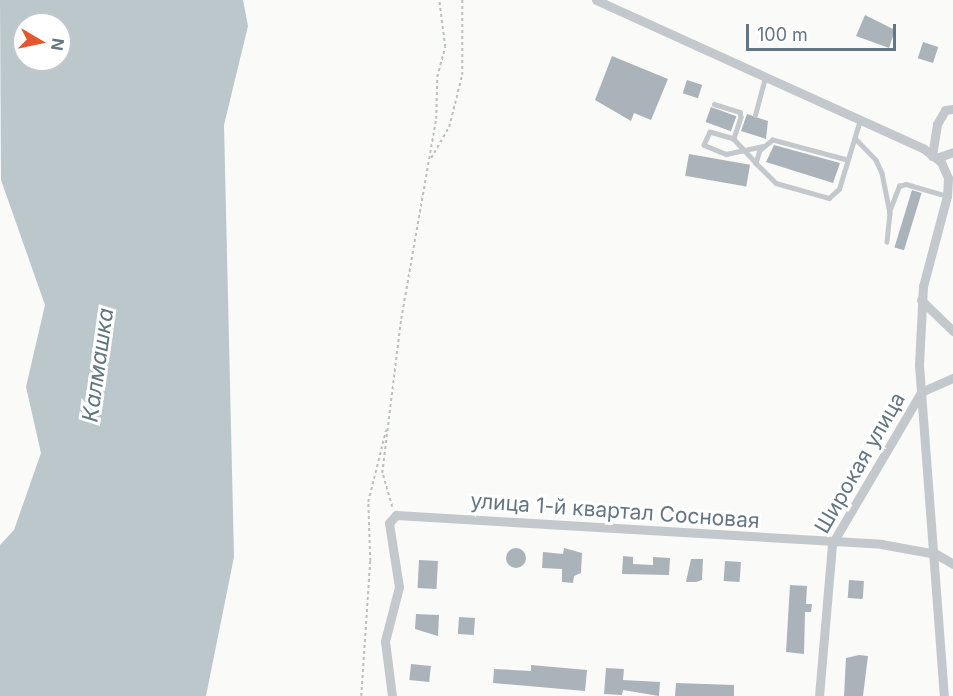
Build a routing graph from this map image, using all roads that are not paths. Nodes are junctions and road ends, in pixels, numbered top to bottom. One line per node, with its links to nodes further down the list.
1 (596, 0): 2 (street)
2 (765, 77): 5 (lane); 6 (street)
3 (714, 104): 8 (lane)
4 (953, 109): 12 (street)
5 (755, 115)
6 (860, 120): 7 (lane); 12 (street)
7 (855, 138): 13 (lane); 16 (lane)
8 (734, 139): 10 (lane); 10 (lane)
9 (764, 146): 10 (lane); 13 (lane); 14 (lane)
10 (740, 148): 14 (lane)
11 (953, 152): 12 (street)
12 (934, 157): 15 (street)
13 (847, 160): 14 (lane)
14 (756, 163)
15 (948, 196): 16 (lane); 18 (street)
16 (889, 212): 17 (lane)
17 (888, 242)
18 (921, 300): 19 (street); 21 (street)
19 (953, 331)
20 (953, 378): 21 (street)
21 (921, 392): 22 (street, Широкая улица); 23 (street)
22 (832, 544): 23 (street, улица 1-й квартал Сосновая); 25 (street, улица 1-й квартал Сосновая); 26 (street, Широкая улица)
23 (936, 554): 24 (street); 27 (street)
24 (953, 564)
25 (392, 696)
26 (819, 696)
27 (944, 696)

